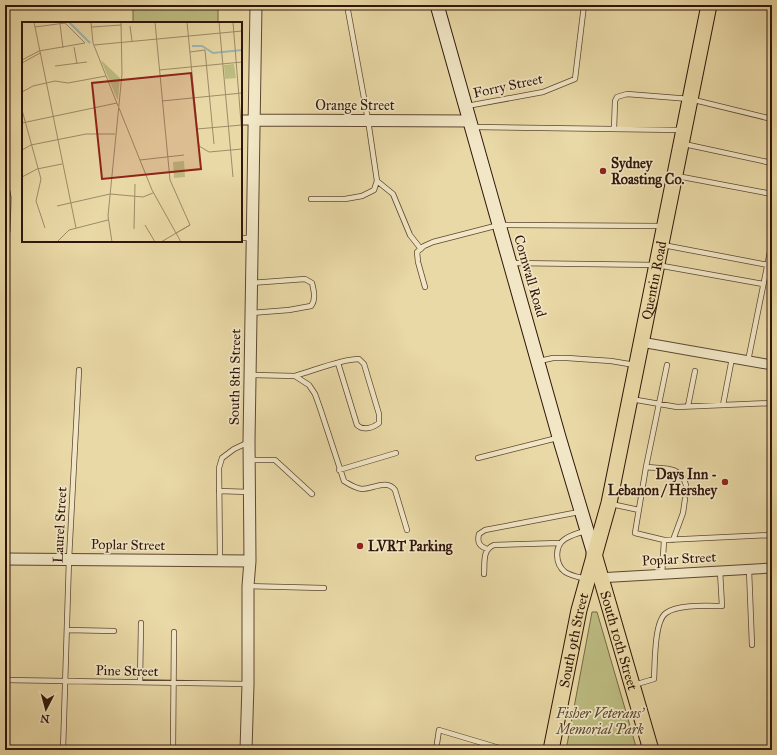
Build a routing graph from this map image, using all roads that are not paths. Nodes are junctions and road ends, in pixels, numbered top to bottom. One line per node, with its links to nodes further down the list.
1 (256, 5): 9 (street, South 8th Street)
2 (347, 5): 10 (lane)
3 (437, 5): 7 (main road, Cornwall Road)
4 (584, 5): 7 (lane, Forry Street)
5 (709, 5): 6 (highway, Quentin Road)
6 (690, 99): 11 (lane); 13 (lane); 14 (highway, Quentin Road)
7 (466, 106): 12 (main road, Cornwall Road)
8 (242, 120): 9 (street, Orange Street)
9 (254, 120): 10 (street, Orange Street); 24 (street, South 8th Street)
10 (368, 120): 12 (street, Orange Street); 17 (lane)
11 (772, 120)
12 (471, 124): 13 (lane); 21 (main road, Cornwall Road)
13 (614, 129): 14 (lane)
14 (683, 137): 15 (lane); 16 (highway, Quentin Road)
15 (772, 163)
16 (675, 175): 18 (lane); 22 (highway, Quentin Road)
17 (376, 181): 20 (lane); 27 (lane)
18 (772, 194)
19 (5, 196): 23 (street)
20 (311, 199)
21 (499, 225): 22 (lane); 27 (lane); 28 (main road, Cornwall Road)
22 (665, 226): 26 (highway, Quentin Road)
23 (5, 231)
24 (247, 238): 31 (street, South 8th Street)
25 (772, 242): 30 (lane)
26 (661, 245): 29 (highway, Quentin Road); 30 (lane)
27 (421, 248): 33 (lane)
28 (510, 264): 29 (lane); 38 (main road, Cornwall Road)
29 (657, 265): 32 (lane); 35 (highway, Quentin Road)
30 (768, 265): 32 (lane)
31 (252, 282): 34 (street, South 8th Street); 34 (lane)
32 (763, 284): 37 (lane)
33 (425, 287)
34 (251, 313): 45 (street, South 8th Street)
35 (641, 342): 36 (street); 40 (highway, Quentin Road)
36 (732, 358): 37 (street); 50 (lane)
37 (748, 361): 42 (street)
38 (538, 362): 40 (lane); 52 (main road, Cornwall Road)
39 (338, 363): 39 (lane); 46 (lane)
40 (636, 365): 47 (highway, Quentin Road)
41 (667, 365): 49 (lane)
42 (772, 365)
43 (79, 370): 76 (lane, Laurel Street)
44 (695, 371): 51 (lane)
45 (250, 375): 46 (lane); 53 (street, South 8th Street)
46 (295, 376): 58 (lane)
47 (630, 399): 49 (lane); 64 (highway, Quentin Road)
48 (772, 402): 50 (lane)
49 (660, 404): 51 (lane); 57 (lane)
50 (723, 405): 51 (lane)
51 (688, 406)
52 (559, 437): 55 (lane); 66 (main road, Cornwall Road)
53 (249, 442): 56 (street, South 8th Street); 60 (lane)
54 (396, 453): 58 (lane)
55 (478, 458)
56 (249, 460): 61 (street, South 8th Street); 62 (lane)
57 (646, 467): 59 (lane); 65 (lane)
58 (339, 470): 67 (lane)
59 (686, 485)
60 (219, 491): 61 (lane); 77 (lane)
61 (249, 492): 78 (street, South 8th Street)
62 (312, 494)
63 (685, 499): 71 (lane)
64 (609, 503): 65 (lane); 68 (highway, Quentin Road)
65 (639, 510): 70 (lane)
66 (581, 511): 68 (main road, Cornwall Road); 73 (lane)
67 (407, 530)
68 (594, 530): 72 (lane); 74 (highway, Quentin Road)
69 (772, 535): 71 (lane)
70 (664, 540): 71 (lane); 83 (lane)
71 (673, 540)
72 (560, 543): 73 (lane); 84 (lane)
73 (487, 549): 82 (lane)
74 (594, 554): 84 (highway, South 10th Street)
75 (5, 559): 76 (street, Poplar Street)
76 (69, 560): 77 (street, Poplar Street); 88 (lane, Laurel Street)
77 (220, 561): 78 (street, Poplar Street)
78 (250, 561): 85 (street, South 8th Street)
79 (772, 568): 80 (street, Poplar Street)
80 (748, 570): 81 (street, Poplar Street); 91 (lane)
81 (720, 571): 83 (street, Poplar Street); 97 (lane)
82 (484, 574)
83 (662, 575): 84 (street, Poplar Street)
84 (595, 579): 97 (highway, South 10th Street); 104 (highway, South 9th Street)
85 (248, 586): 86 (lane); 96 (street, South 8th Street)
86 (324, 588)
87 (141, 623): 94 (lane)
88 (67, 630): 89 (lane); 93 (lane, Laurel Street)
89 (114, 631)
90 (174, 632): 95 (lane)
91 (752, 645)
92 (5, 680): 93 (lane, Pine Street)
93 (65, 681): 94 (lane, Pine Street); 99 (lane, Laurel Street)
94 (140, 682): 95 (lane, Pine Street)
95 (174, 682): 96 (lane, Pine Street); 100 (lane)
96 (248, 684): 101 (street, South 8th Street)
97 (633, 685): 105 (highway, South 10th Street)
98 (496, 748): 102 (lane); 103 (lane)
99 (63, 750)
100 (174, 750)
101 (246, 750)
102 (436, 750)
103 (506, 750)
104 (551, 750)
105 (652, 750)

